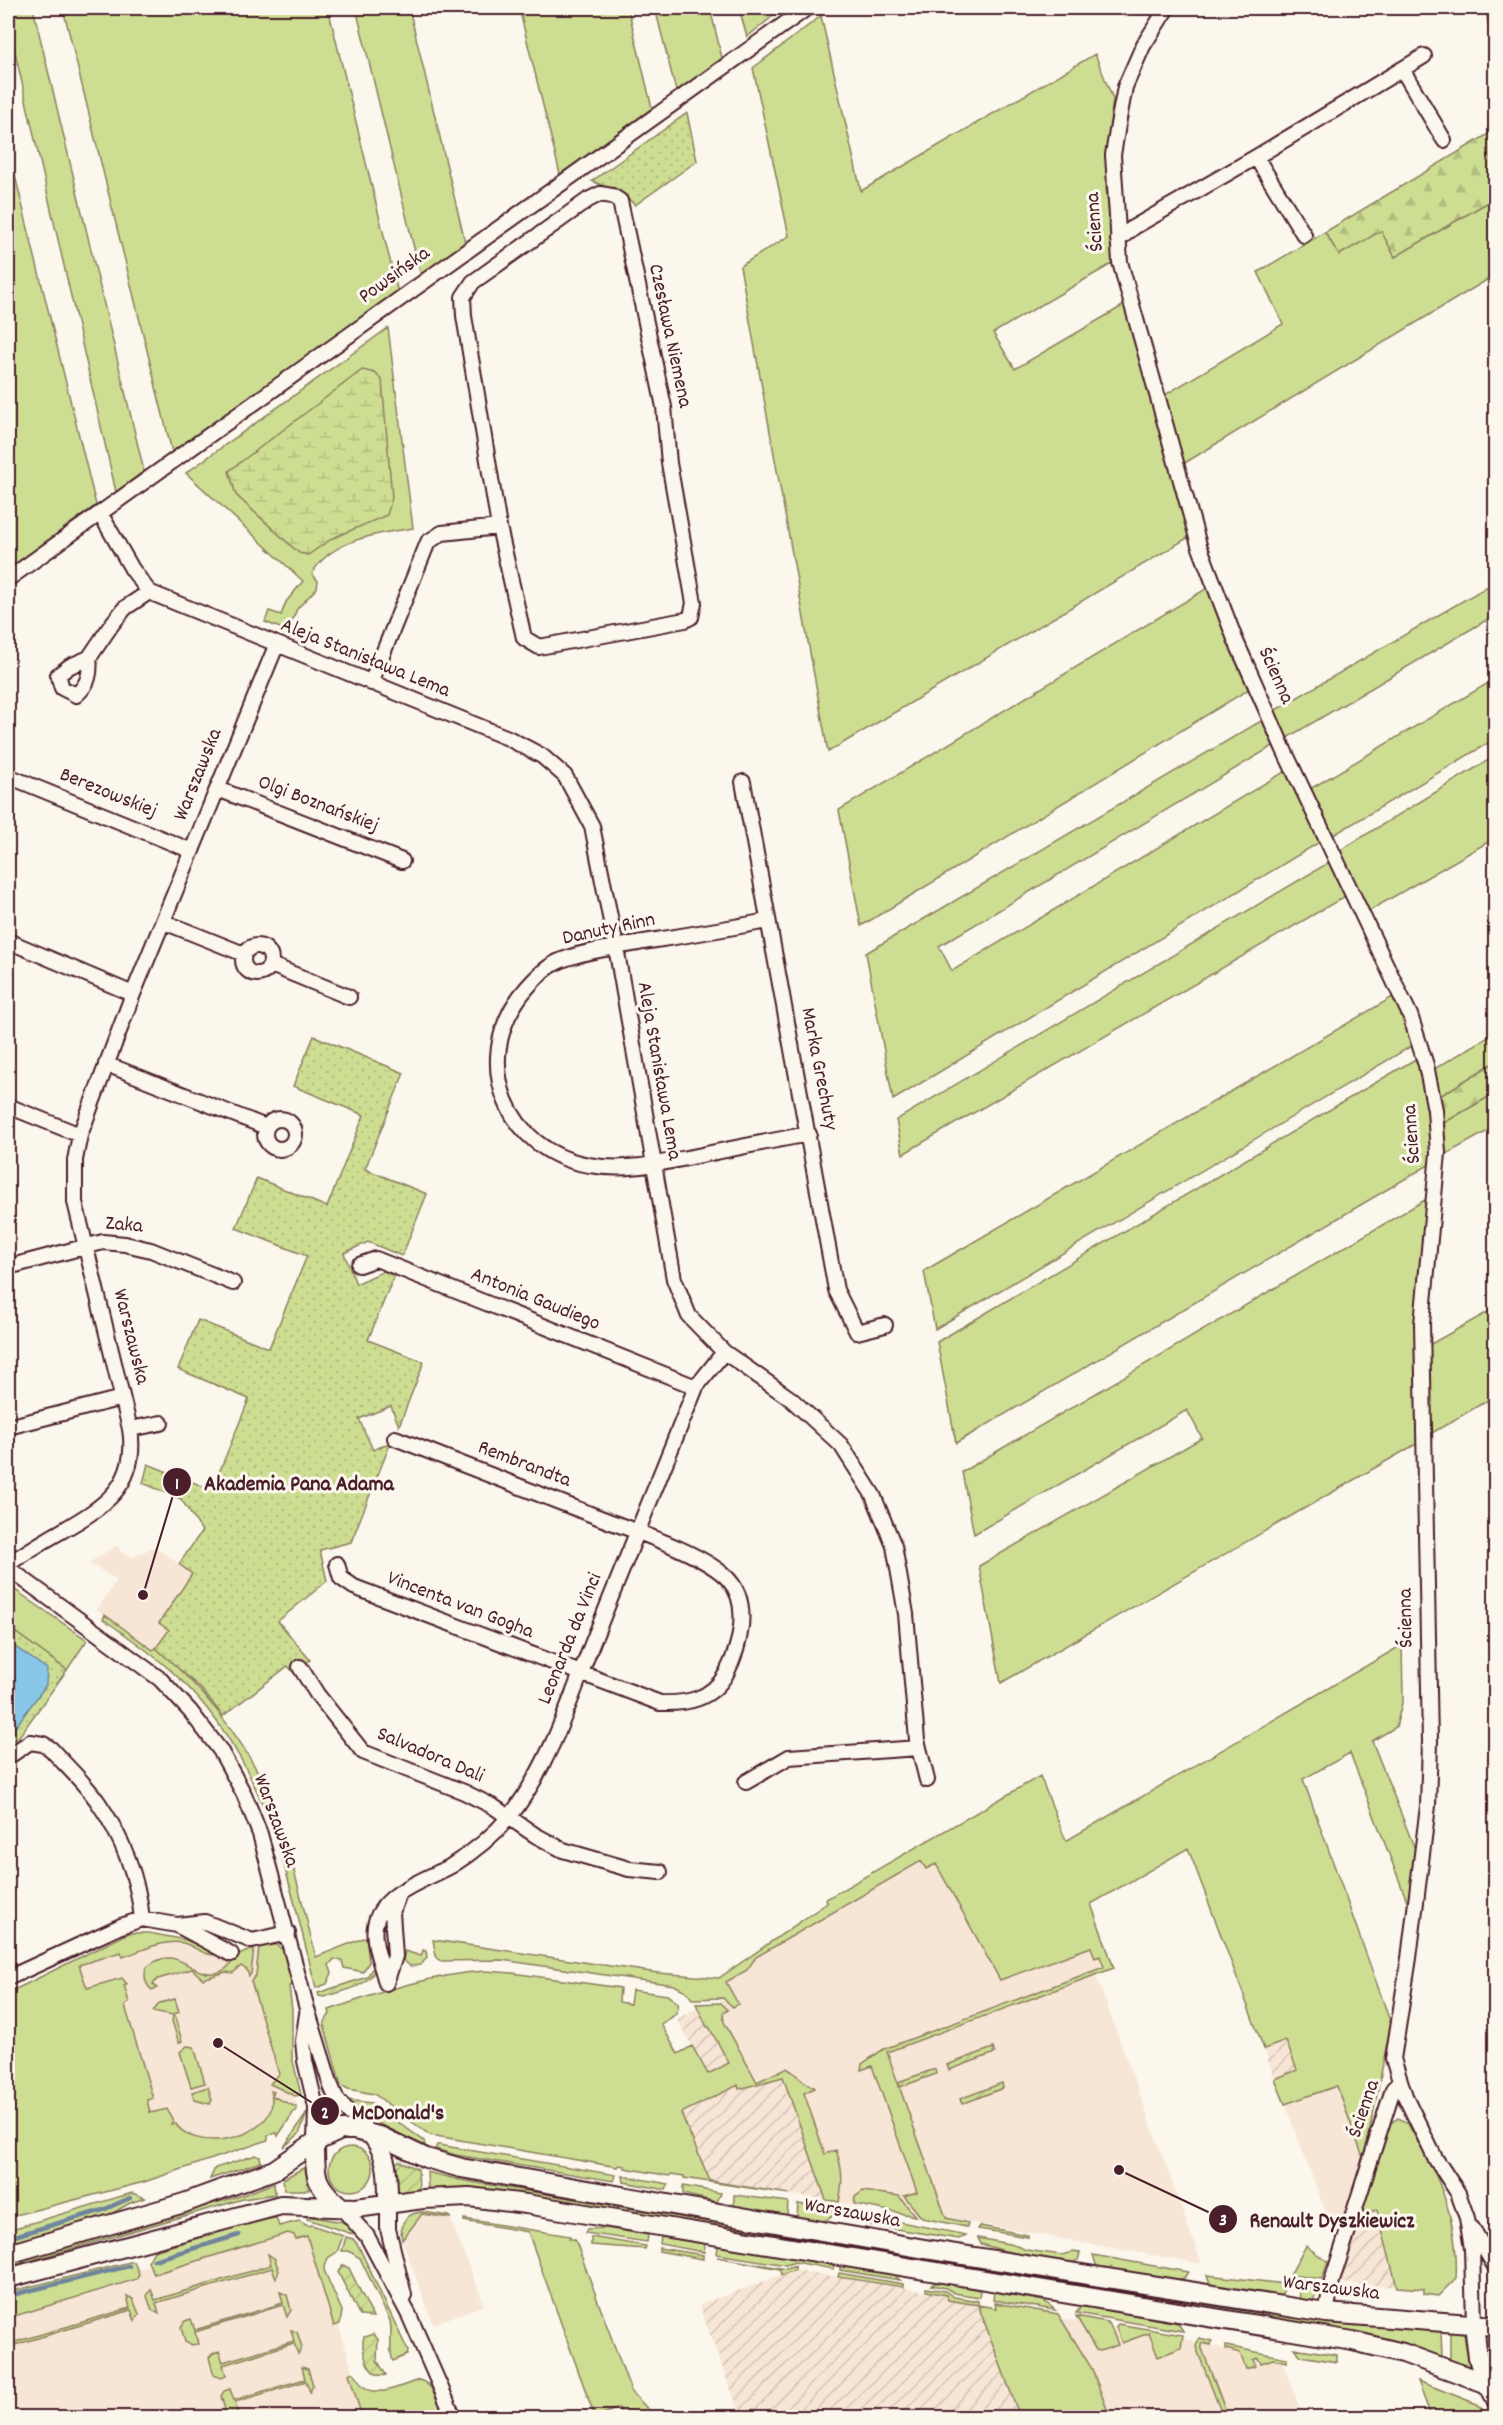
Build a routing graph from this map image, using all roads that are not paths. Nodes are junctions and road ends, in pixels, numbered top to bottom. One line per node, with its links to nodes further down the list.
1 (807, 8): 9 (street, Powsińska)
2 (1167, 8): 8 (street, Ścienna)
3 (1424, 56): 4 (street)
4 (1402, 69): 5 (street); 6 (street)
5 (1444, 140)
6 (1256, 157): 7 (street); 8 (street)
7 (1304, 235)
8 (1118, 240): 63 (street, Ścienna)
9 (100, 513): 11 (street, Powsińska); 12 (street)
10 (499, 526): 10 (street, Czesława Niemena); 15 (street)
11 (8, 579)
12 (149, 592): 13 (street, Aleja Stanisława Lema); 14 (street)
13 (276, 646): 15 (street, Aleja Stanisława Lema); 18 (street, Warszawska)
14 (89, 658)
15 (371, 683): 24 (street, Aleja Stanisława Lema)
16 (8, 776): 19 (street, Berezowskiej)
17 (743, 782): 21 (street, Marka Grechuty)
18 (218, 789): 19 (street, Warszawska); 20 (street, Olgi Boznańskiej)
19 (192, 851): 22 (street, Warszawska)
20 (402, 861)
21 (768, 921): 24 (street, Danuty Rinn); 30 (street, Marka Grechuty)
22 (164, 922): 25 (street, Warszawska); 26 (street)
23 (8, 941): 25 (street)
24 (616, 947): 32 (street, Aleja Stanisława Lema); 32 (street, Danuty Rinn)
25 (133, 994): 27 (street, Warszawska)
26 (349, 997)
27 (106, 1064): 29 (street); 31 (street, Warszawska)
28 (8, 1106): 31 (street)
29 (266, 1127)
30 (809, 1134): 32 (street, Danuty Rinn); 37 (street, Marka Grechuty)
31 (80, 1135): 33 (street, Warszawska)
32 (653, 1164): 38 (street, Aleja Stanisława Lema)
33 (85, 1248): 35 (street, Zaka); 36 (street, Zaka); 40 (street, Warszawska)
34 (359, 1265): 39 (street, Antonia Gaudiego)
35 (8, 1267)
36 (233, 1283)
37 (885, 1326)
38 (724, 1352): 39 (street, Leonarda da Vinci); 50 (street, Aleja Stanisława Lema)
39 (696, 1387): 45 (street, Leonarda da Vinci)
40 (122, 1398): 42 (street); 43 (street, Warszawska)
41 (161, 1423): 43 (street)
42 (8, 1426)
43 (130, 1429): 47 (street, Warszawska)
44 (395, 1438): 45 (street, Rembrandta)
45 (637, 1532): 49 (street, Leonarda da Vinci); 49 (street)
46 (337, 1564): 49 (street, Vincenta van Gogha)
47 (8, 1566): 59 (street, Warszawska)
48 (300, 1667): 54 (street, Salvadora Dali)
49 (580, 1674): 54 (street, Leonarda da Vinci)
50 (919, 1748): 52 (street, Aleja Stanisława Lema); 53 (street)
51 (8, 1756): 57 (street)
52 (927, 1780)
53 (746, 1782)
54 (509, 1817): 55 (street, Salvadora Dali); 56 (street, Leonarda da Vinci)
55 (660, 1872)
56 (399, 1894): 56 (street, Leonarda da Vinci)
57 (142, 1920): 58 (street); 61 (street)
58 (177, 1925): 59 (street); 60 (street)
59 (288, 1933): 62 (street, Warszawska)
60 (231, 1954)
61 (8, 1978)
62 (307, 2009): 64 (street, Warszawska); 65 (street, Warszawska)
63 (1399, 2083): 68 (street); 72 (street, Ścienna)
64 (371, 2134): 65 (main road); 66 (main road); 72 (main road, Warszawska)
65 (315, 2142): 67 (main road); 69 (main road)
66 (388, 2204): 67 (main road); 73 (street); 76 (main road, Warszawska)
67 (341, 2207): 71 (main road); 73 (street)
68 (1467, 2218): 70 (street); 74 (street)
69 (8, 2254)
70 (1496, 2268)
71 (8, 2278)
72 (1326, 2313): 74 (main road, Warszawska)
73 (409, 2314): 78 (street)
74 (1474, 2325): 75 (main road, Warszawska); 76 (main road)
75 (1496, 2326)
76 (1491, 2386): 77 (street)
77 (1496, 2404)
78 (454, 2418)

